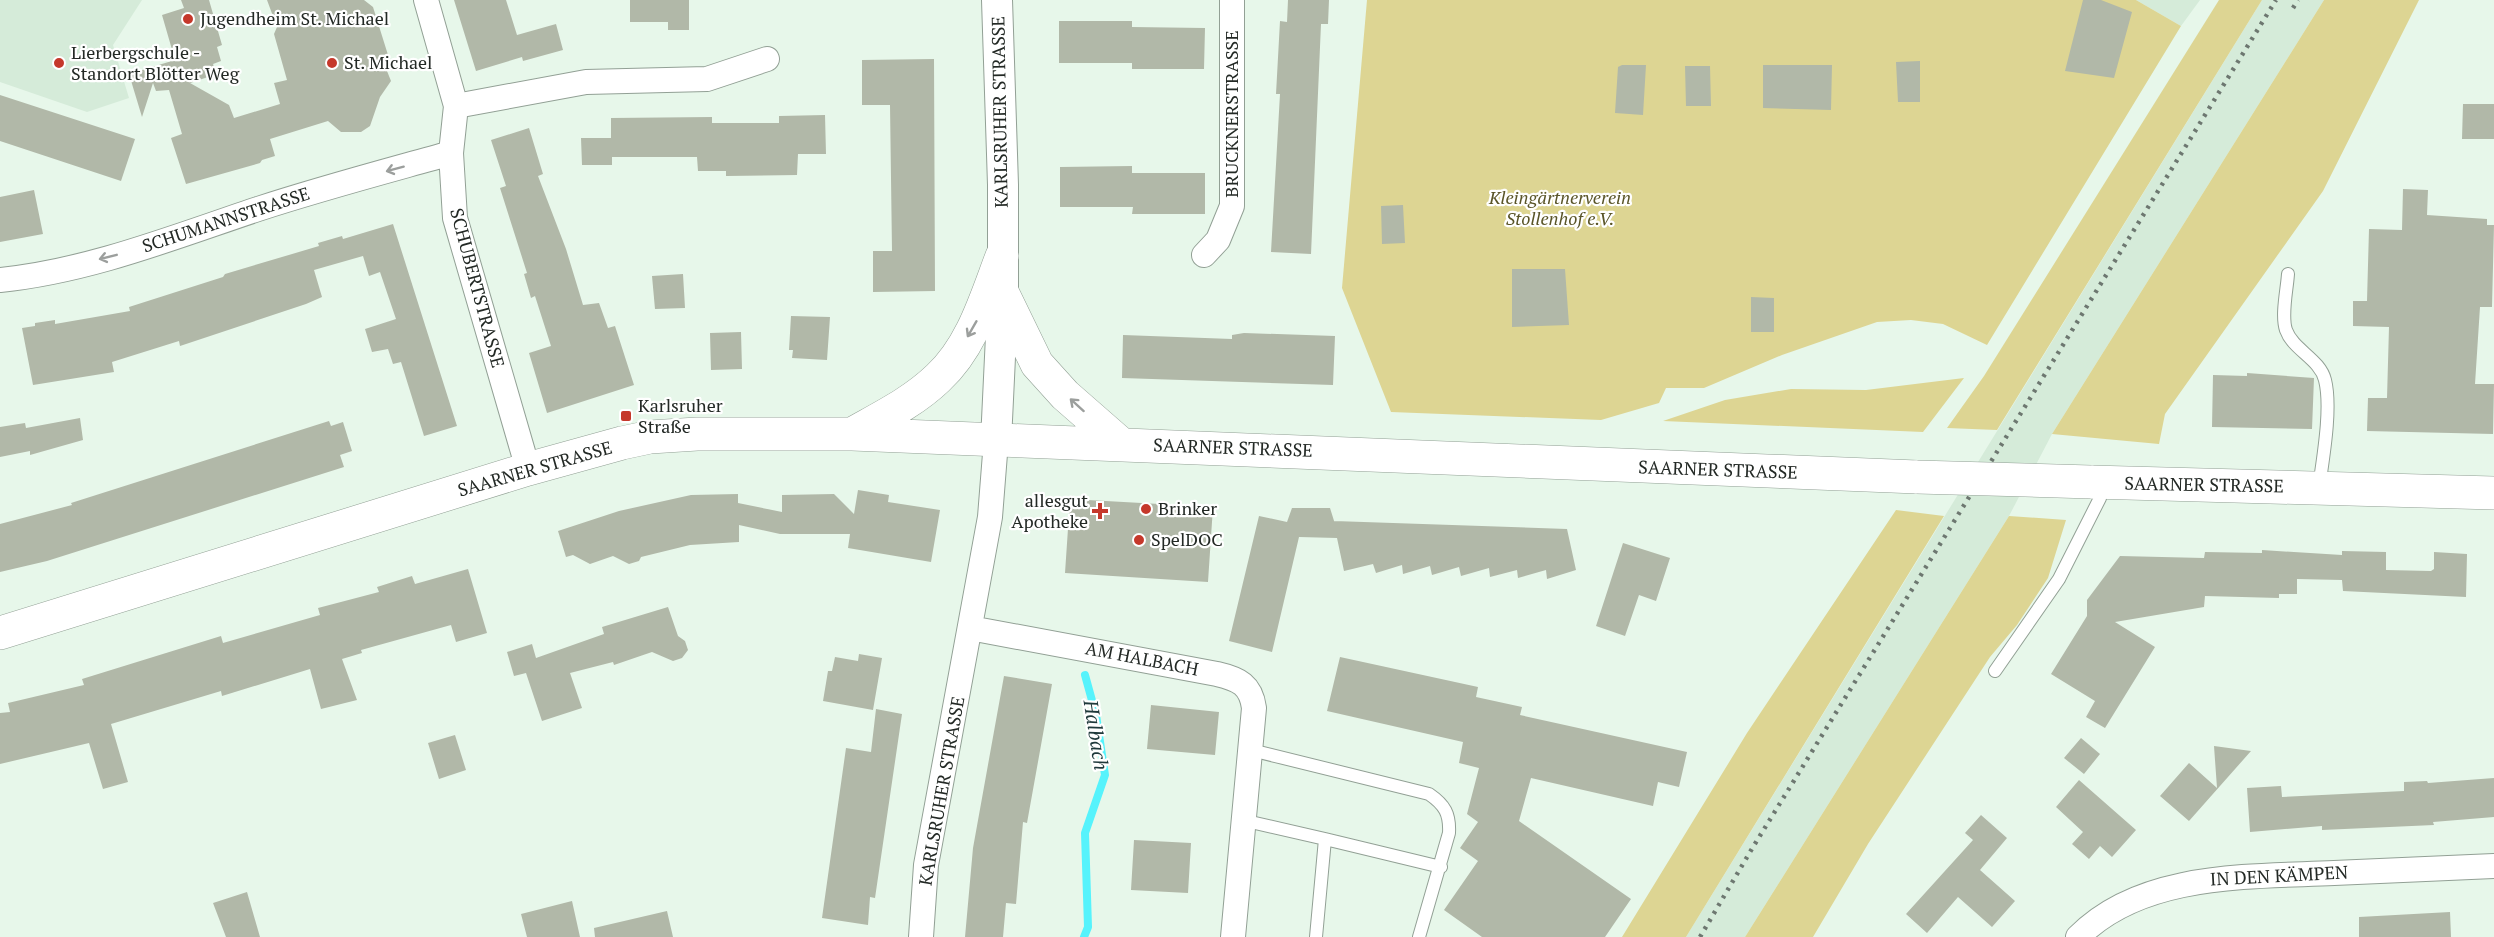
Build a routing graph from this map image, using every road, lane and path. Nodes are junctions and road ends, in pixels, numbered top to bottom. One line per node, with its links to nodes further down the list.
1 (426, 0): 5 (street, SCHUBERTSTRASSE)
2 (998, 0): 8 (street, KARLSRUHER STRASSE)
3 (1232, 0): 7 (street, BRUCKNERSTRASSE)
4 (766, 59): 5 (street)
5 (456, 106): 6 (street, SCHUBERTSTRASSE)
6 (451, 153): 10 (street, SCHUMANNSTRASSE, one-way to 10); 15 (street, SCHUBERTSTRASSE)
7 (1204, 255)
8 (1002, 256): 11 (street, KARLSRUHER STRASSE); 12 (main road, one-way to 12)
9 (2288, 274): 17 (lane)
10 (0, 280)
11 (1003, 294): 13 (street, KARLSRUHER STRASSE); 14 (main road, one-way to 11)
12 (852, 434): 13 (main road, SAARNER STRASSE); 15 (main road, SAARNER STRASSE)
13 (996, 441): 14 (main road, SAARNER STRASSE); 19 (street, KARLSRUHER STRASSE)
14 (1121, 444): 16 (main road, SAARNER STRASSE, bridge)
15 (528, 469): 20 (main road, SAARNER STRASSE)
16 (2097, 482): 17 (main road, SAARNER STRASSE); 21 (lane)
17 (2319, 488): 18 (main road, SAARNER STRASSE)
18 (2494, 493)
19 (970, 628): 22 (street, AM HALBACH); 27 (street, KARLSRUHER STRASSE)
20 (0, 633)
21 (1995, 671)
22 (1251, 750): 23 (street, AM HALBACH); 26 (lane)
23 (1242, 820): 24 (lane); 28 (street, AM HALBACH)
24 (1325, 839): 26 (lane); 29 (lane)
25 (2494, 866): 31 (street, IN DEN KÄMPEN)
26 (1441, 867): 30 (lane)
27 (921, 937)
28 (1233, 937)
29 (1316, 937)
30 (1419, 937)
31 (2078, 937)

